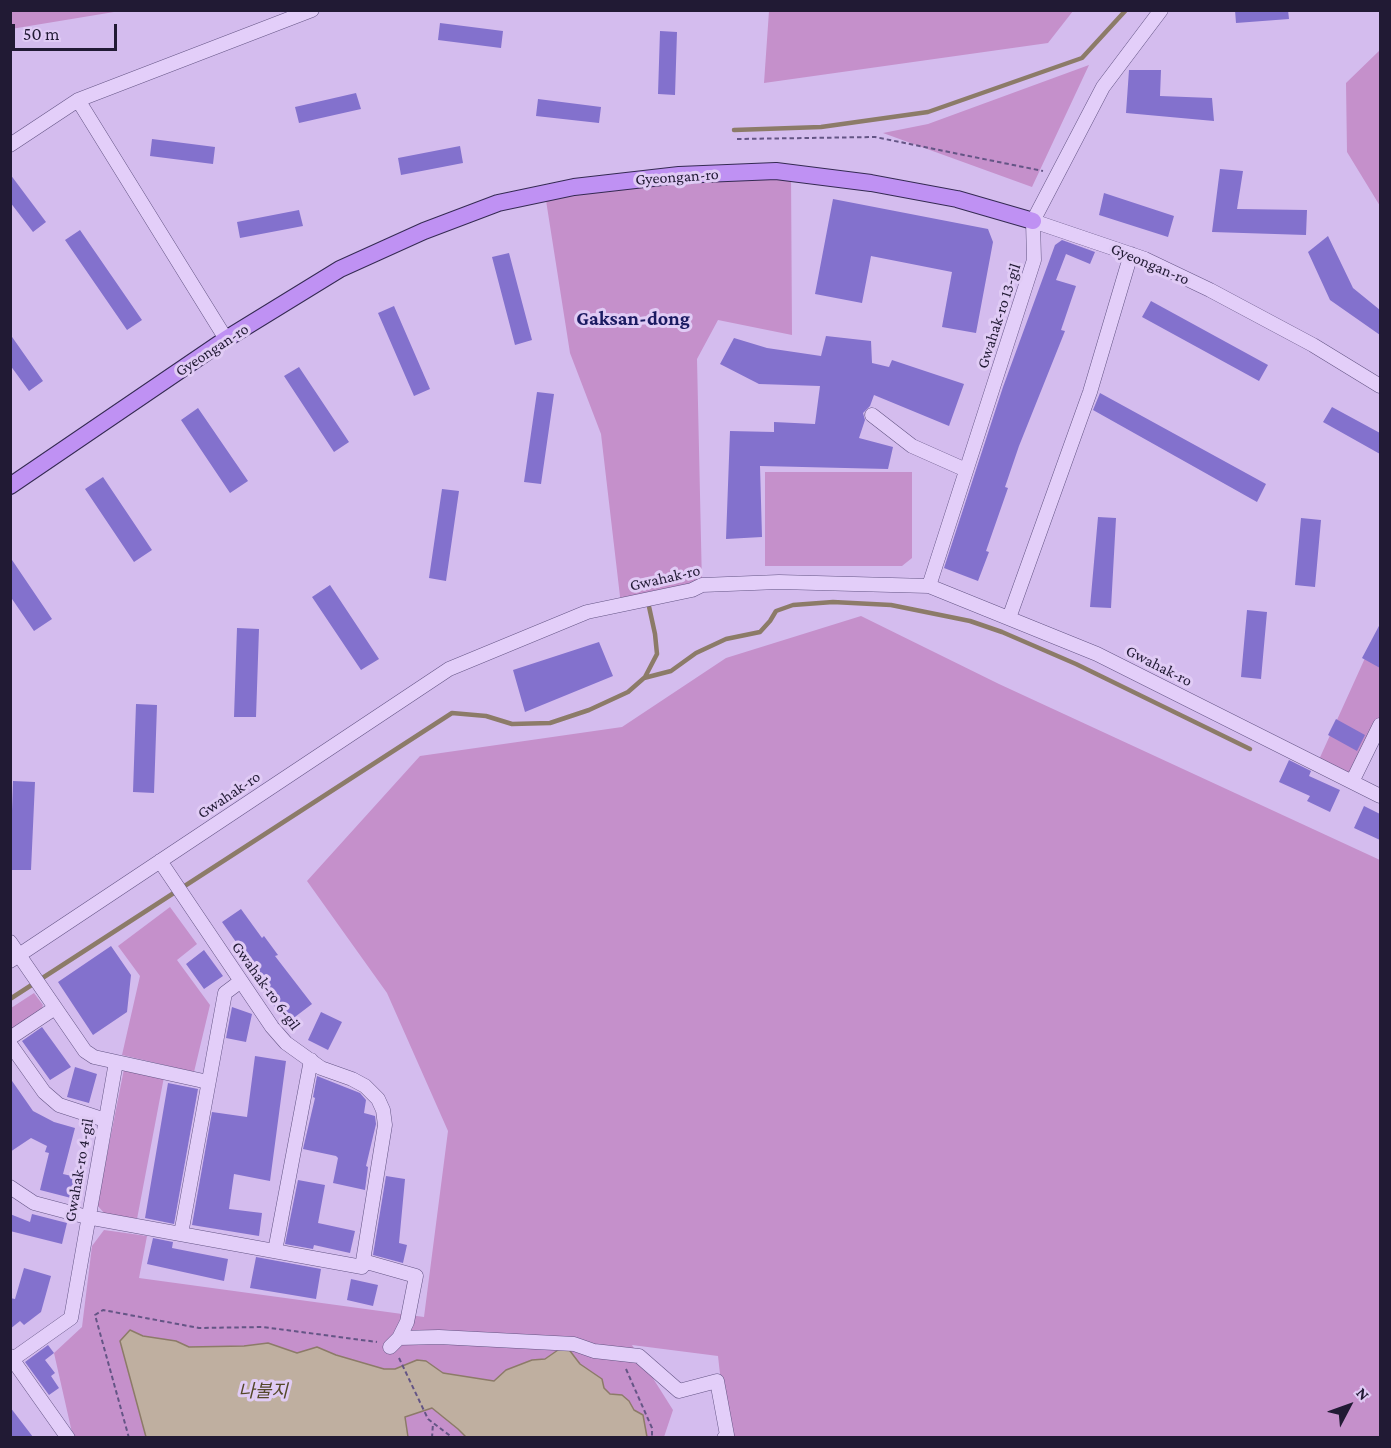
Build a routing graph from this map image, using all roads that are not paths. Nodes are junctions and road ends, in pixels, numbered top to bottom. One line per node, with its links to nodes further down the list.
1 (312, 10): 3 (street)
2 (1161, 10): 5 (street, Gwahak-ro 13-gil)
3 (78, 100): 4 (street); 7 (street)
4 (10, 145)
5 (1033, 221): 6 (street, Gyeongan-ro); 7 (main road, Gyeongan-ro); 10 (street, Gwahak-ro 13-gil)
6 (1131, 254): 8 (street, Gyeongan-ro); 13 (street)
7 (226, 339): 11 (main road, Gyeongan-ro)
8 (1380, 386)
9 (872, 415): 10 (street)
10 (966, 470): 12 (street, Gwahak-ro 13-gil)
11 (10, 486)
12 (929, 586): 13 (street, Gwahak-ro); 17 (street, Gwahak-ro)
13 (1009, 618): 15 (street, Gwahak-ro)
14 (1380, 725): 15 (street)
15 (1352, 782): 16 (street, Gwahak-ro)
16 (1380, 796)
17 (160, 861): 19 (street, Gwahak-ro); 20 (street, Gwahak-ro 6-gil)
18 (10, 942): 19 (street)
19 (15, 958): 21 (street)
20 (241, 981): 24 (street, Gwahak-ro 6-gil); 26 (street)
21 (55, 1008): 22 (street); 25 (street)
22 (10, 1038)
23 (10, 1044): 27 (street)
24 (310, 1060): 31 (street); 32 (street, Gwahak-ro 6-gil)
25 (116, 1062): 26 (street); 27 (street, Gwahak-ro 4-gil)
26 (208, 1082): 30 (street)
27 (105, 1120): 29 (street, Gwahak-ro 4-gil)
28 (10, 1187): 29 (street)
29 (87, 1217): 30 (street); 33 (street, Gwahak-ro 4-gil)
30 (181, 1234): 31 (street)
31 (275, 1251): 32 (street)
32 (362, 1264): 35 (street)
33 (12, 1357): 34 (street, Gwahak-ro 4-gil)
34 (68, 1437)
35 (724, 1437)

